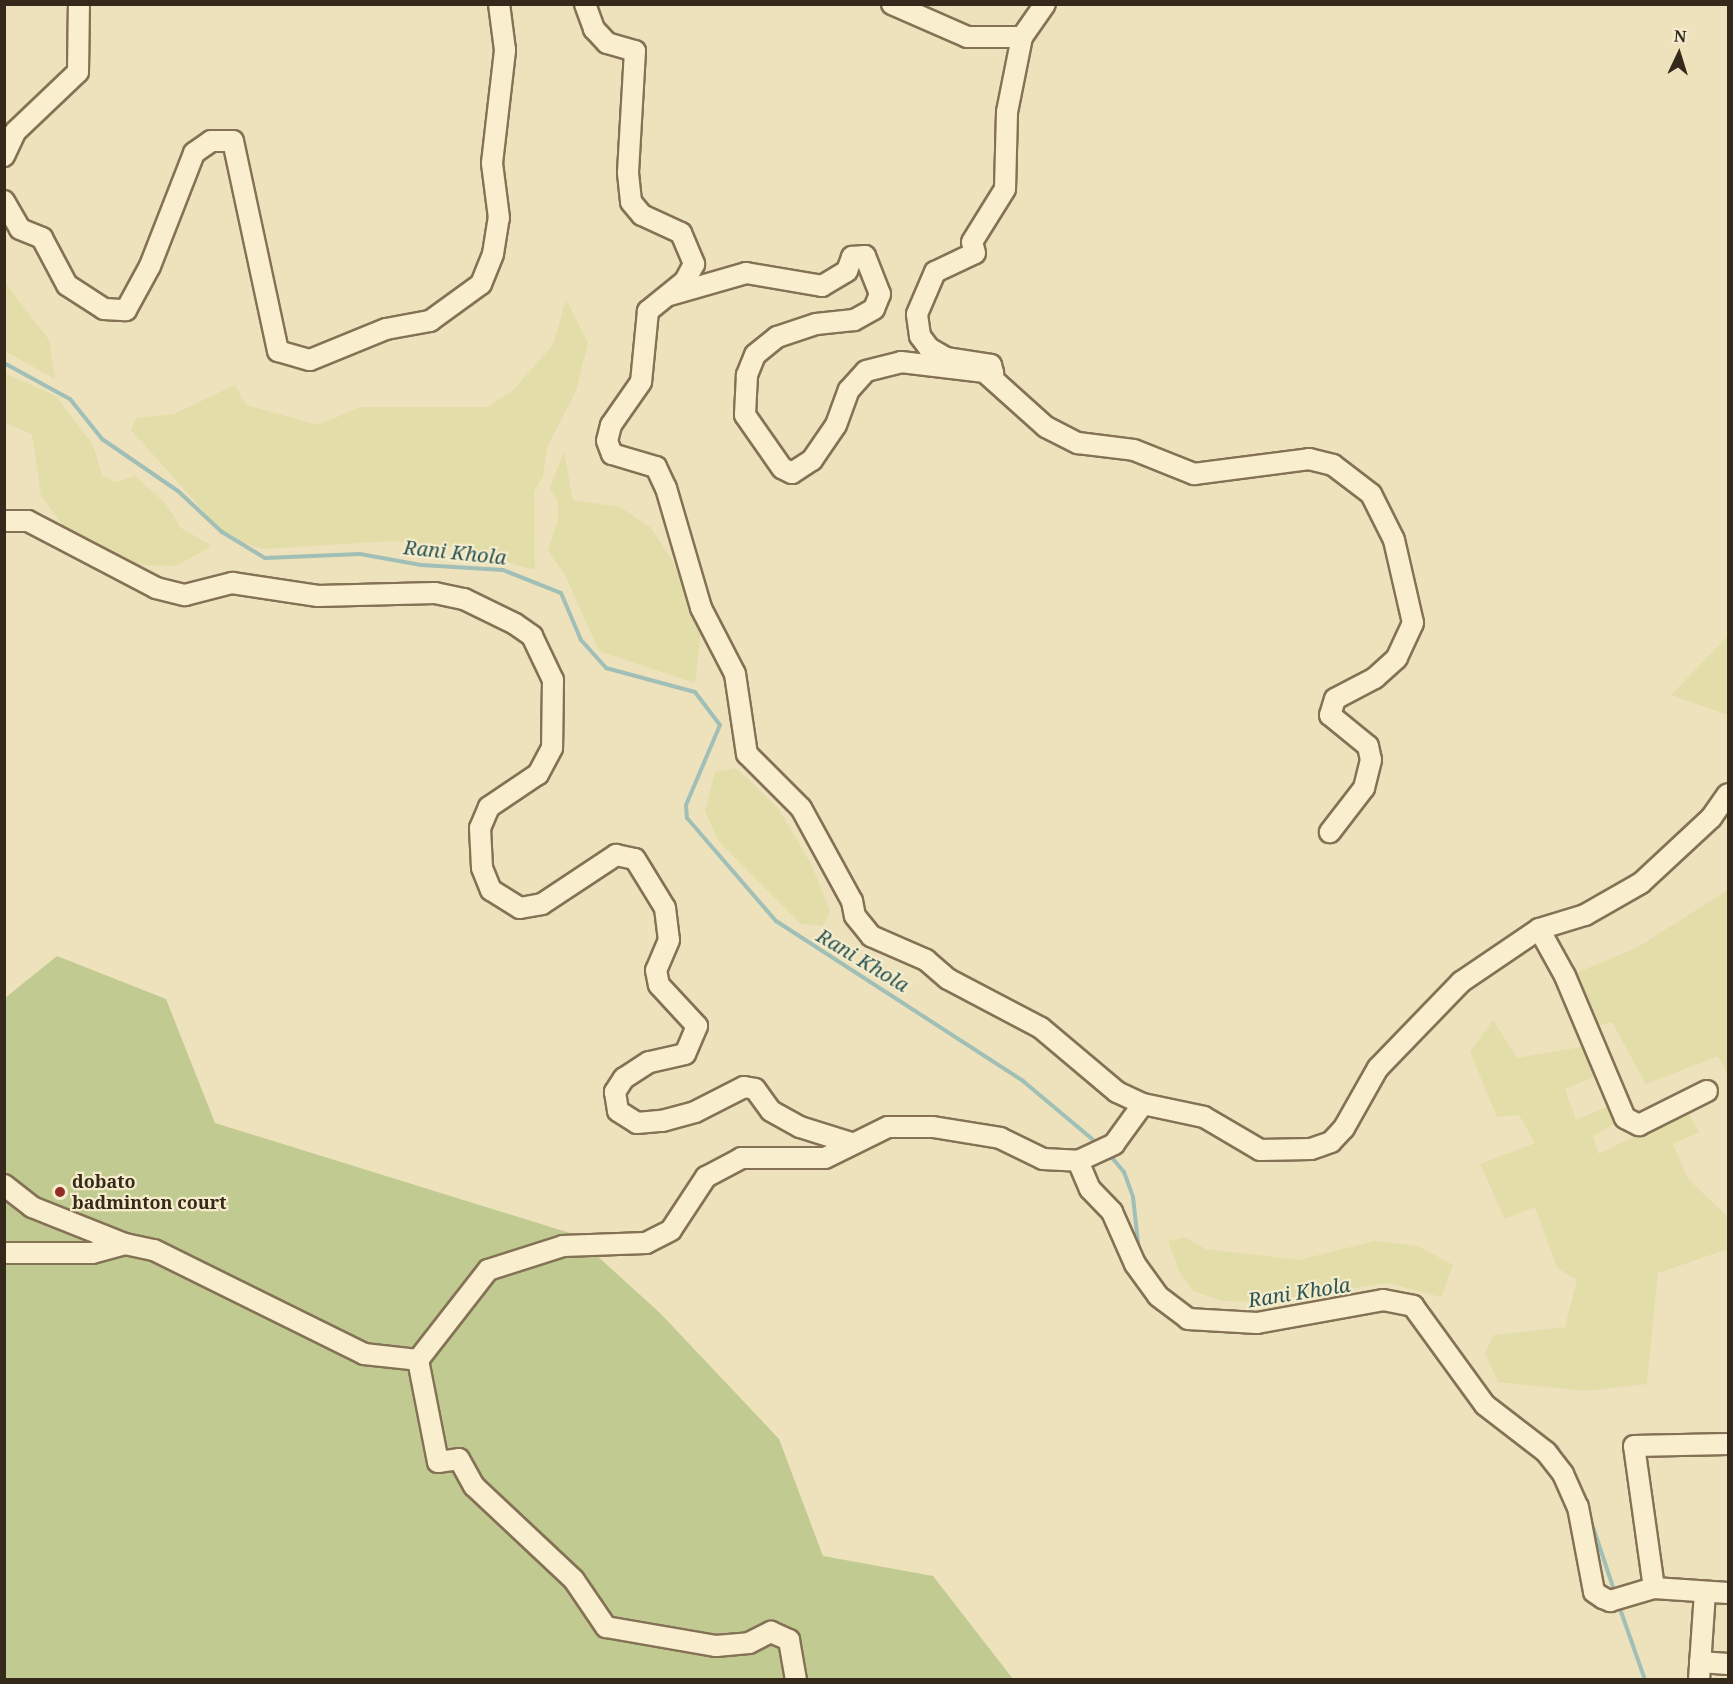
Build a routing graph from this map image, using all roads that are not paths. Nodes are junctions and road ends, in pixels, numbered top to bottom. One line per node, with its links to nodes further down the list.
1 (79, 4): 7 (street)
2 (499, 4): 8 (street)
3 (585, 4): 9 (street)
4 (892, 4): 6 (street)
5 (1045, 4): 6 (street)
6 (1022, 37): 10 (street)
7 (4, 156)
8 (4, 201)
9 (670, 295): 10 (street); 16 (street)
10 (988, 375): 13 (street)
11 (4, 521): 17 (street)
12 (1728, 794): 14 (street)
13 (1330, 832)
14 (1539, 929): 15 (street); 16 (street)
15 (1707, 1091)
16 (1143, 1104): 18 (street)
17 (851, 1143): 18 (street); 22 (street)
18 (1087, 1159): 24 (street)
19 (4, 1185): 20 (street)
20 (125, 1244): 21 (street); 22 (street)
21 (4, 1253)
22 (418, 1360): 29 (street)
23 (1728, 1444): 24 (street)
24 (1654, 1588): 25 (street)
25 (1705, 1592): 26 (street); 28 (street)
26 (1728, 1593)
27 (1728, 1664): 28 (street)
28 (1700, 1671)
29 (796, 1680)

